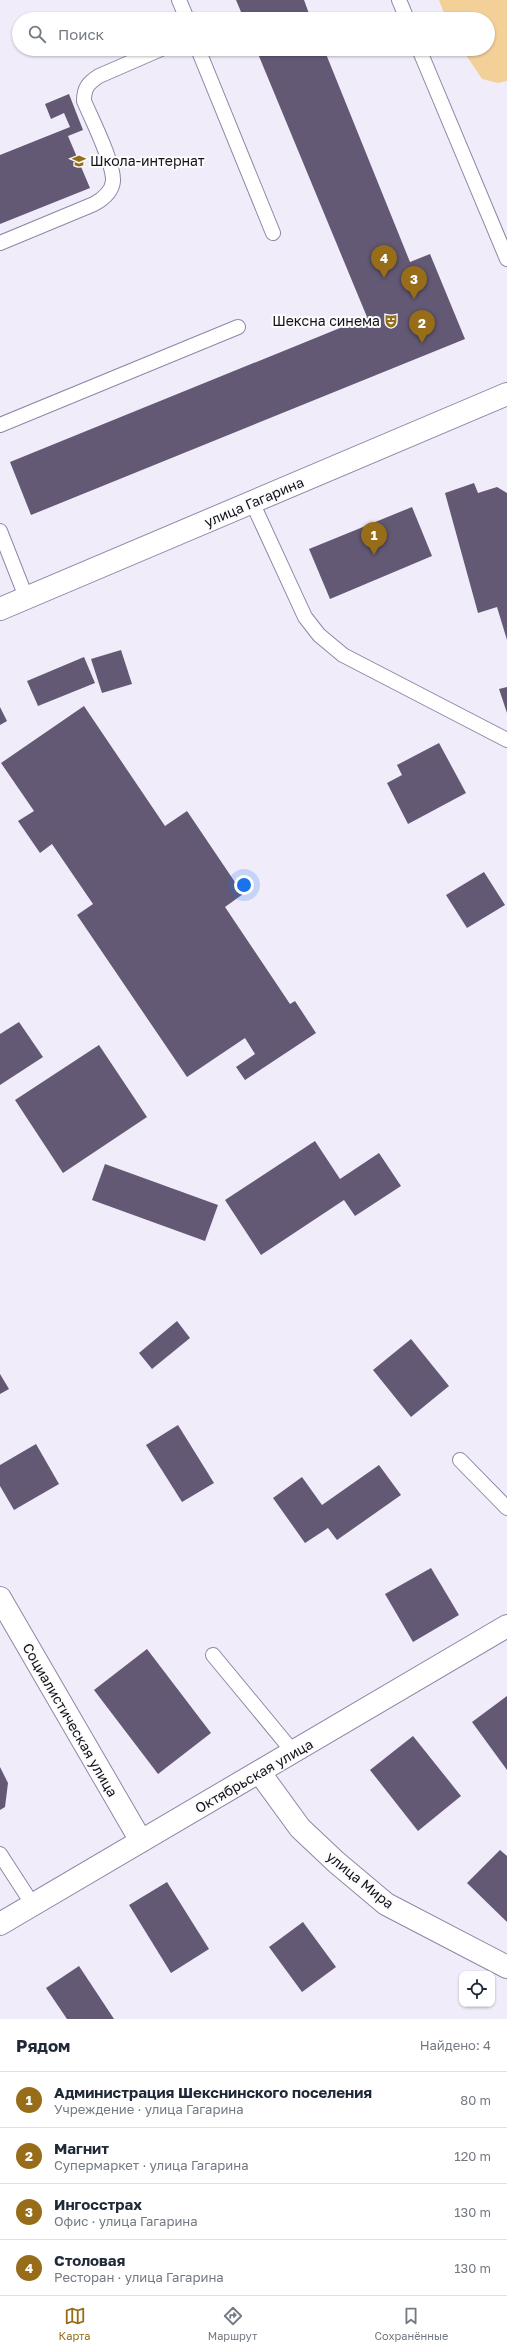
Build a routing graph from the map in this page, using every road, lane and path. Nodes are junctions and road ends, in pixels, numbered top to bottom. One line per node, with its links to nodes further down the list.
1 (179, 0): 3 (lane)
2 (399, 0): 4 (lane)
3 (184, 12)
4 (404, 12)
5 (145, 56): 9 (lane)
6 (201, 56): 8 (lane)
7 (422, 56): 10 (lane)
8 (273, 233)
9 (0, 243)
10 (507, 259)
11 (238, 327): 13 (lane)
12 (507, 394): 14 (street, улица Гагарина)
13 (0, 425)
14 (252, 502): 16 (street, улица Гагарина); 18 (lane)
15 (0, 531): 16 (lane)
16 (26, 598): 17 (street, улица Гагарина)
17 (0, 609)
18 (507, 740)
19 (460, 1460): 20 (lane)
20 (507, 1508)
21 (0, 1598): 26 (street, Социалистическая улица)
22 (507, 1626): 24 (street, Октябрьская улица)
23 (213, 1656): 24 (lane)
24 (294, 1753): 25 (street, Октябрьская улица)
25 (260, 1773): 26 (street, Октябрьская улица); 30 (street, улица Мира)
26 (141, 1841): 28 (street, Октябрьская улица)
27 (0, 1854): 28 (lane)
28 (33, 1905): 29 (street, Октябрьская улица)
29 (0, 1924)
30 (507, 1967)

